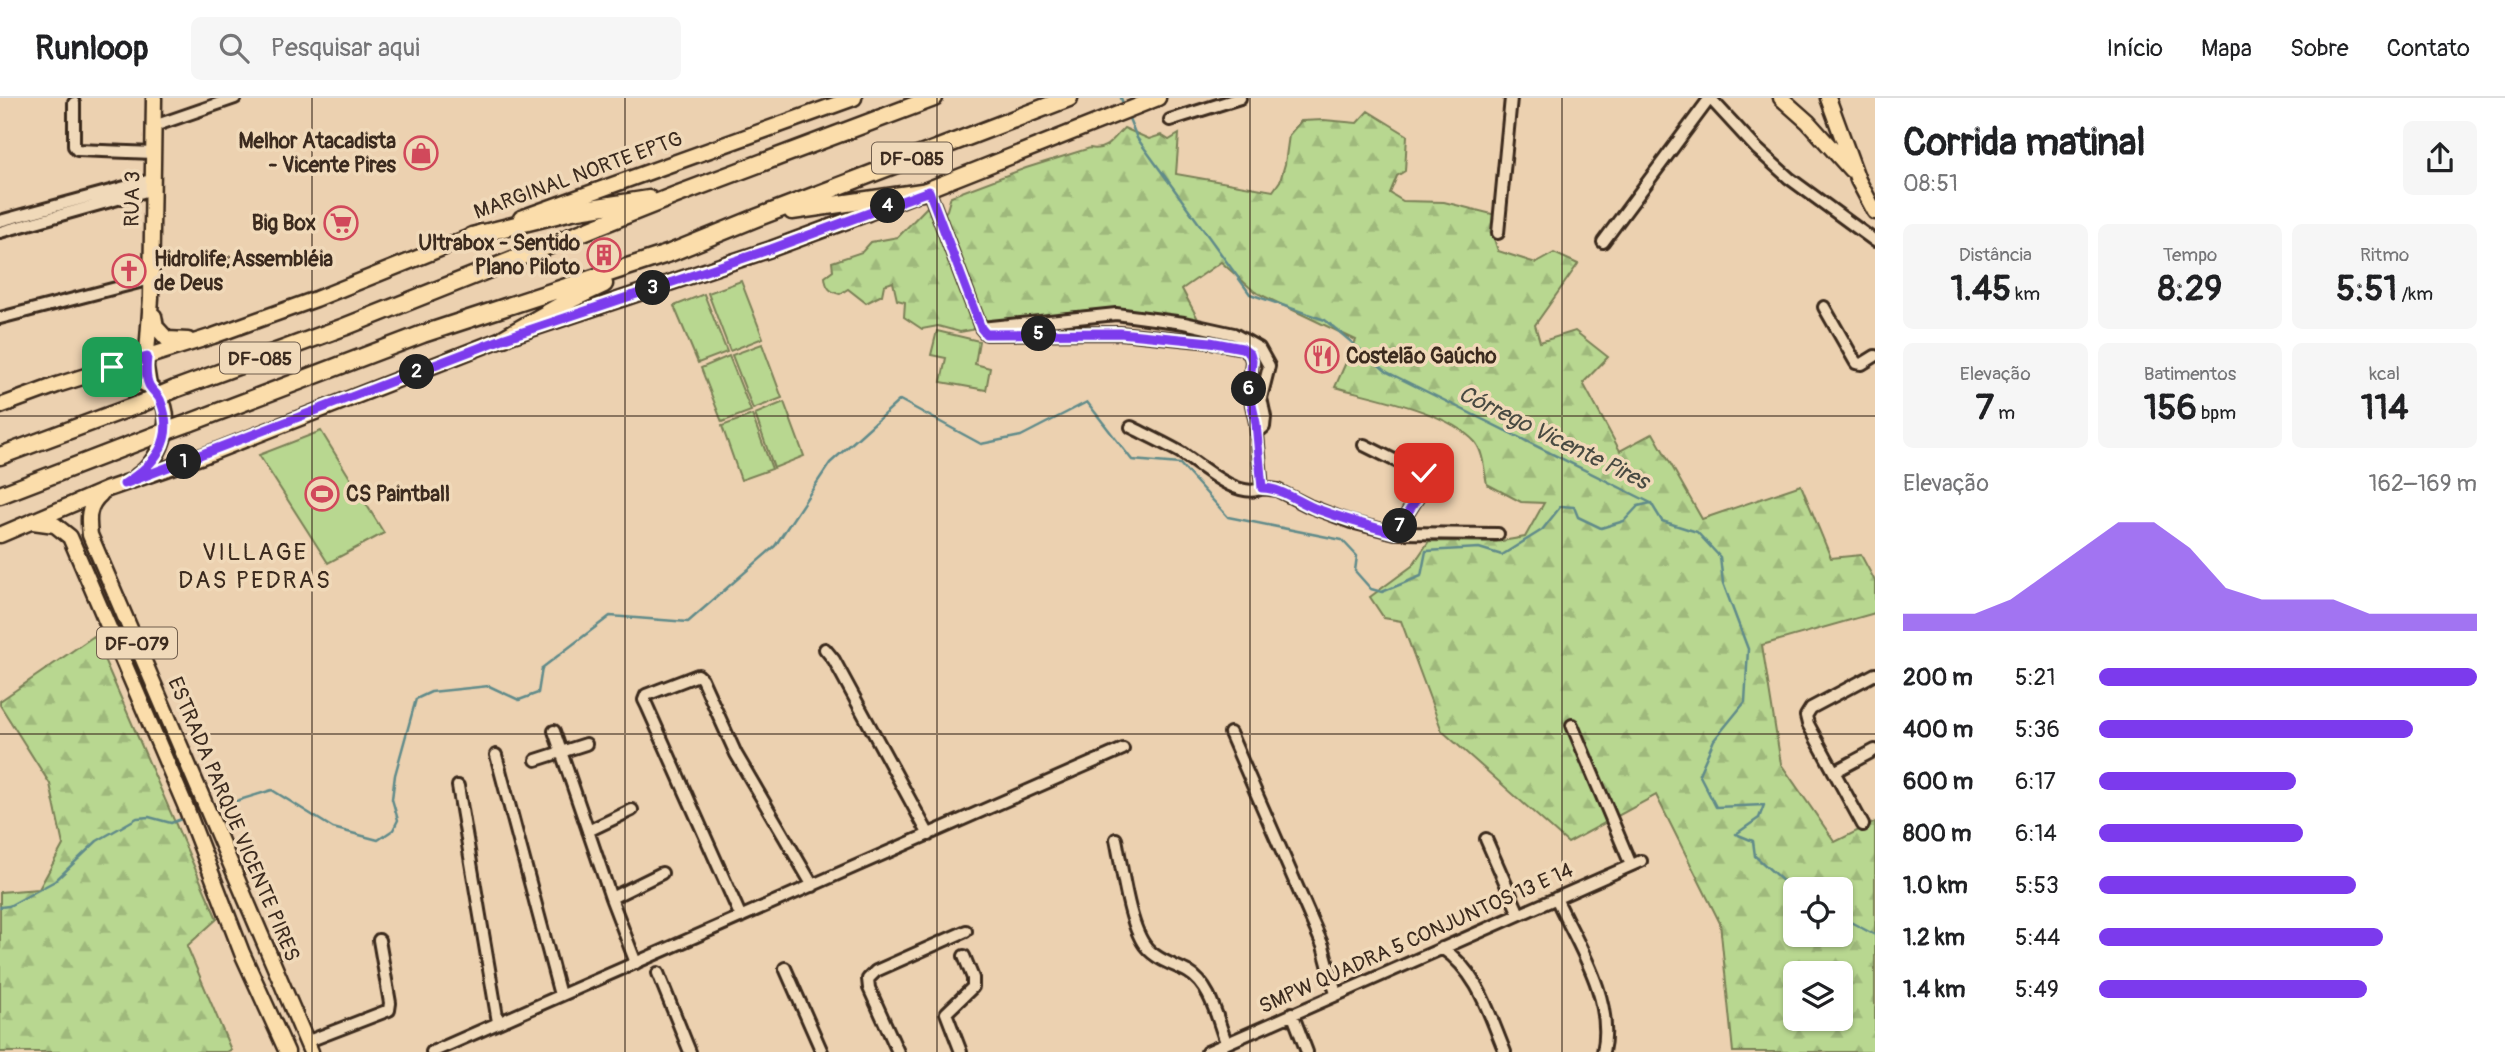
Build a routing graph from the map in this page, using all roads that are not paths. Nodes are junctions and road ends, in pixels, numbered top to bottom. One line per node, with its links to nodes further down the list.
1 (154, 98): 14 (main road, RUA 3)
2 (235, 98): 14 (street)
3 (854, 98): 25 (main road, MARGINAL NORTE EPTG)
4 (1069, 98): 21 (highway, DF-085)
5 (1158, 98): 18 (main road)
6 (1240, 98): 13 (street)
7 (1511, 98): 24 (street)
8 (1710, 98): 26 (street); 27 (street)
9 (1781, 98): 16 (main road)
10 (1828, 98): 16 (main road)
11 (927, 100): 19 (highway, DF-085)
12 (74, 103): 15 (street)
13 (1170, 120)
14 (154, 126): 15 (main road, RUA 3)
15 (154, 153): 17 (main road, RUA 3)
16 (1858, 180): 20 (main road)
17 (154, 184): 22 (street); 23 (street); 29 (main road, RUA 3)
18 (929, 191): 21 (highway); 33 (street); 35 (main road)
19 (676, 195): 25 (highway); 45 (highway, DF-085, bridge)
20 (1875, 212)
21 (756, 218): 28 (highway, DF-085)
22 (0, 221)
23 (0, 232)
24 (1498, 233)
25 (472, 236): 34 (main road, MARGINAL NORTE EPTG)
26 (1875, 241)
27 (1603, 242)
28 (670, 253): 35 (highway); 49 (highway, DF-085, bridge)
29 (151, 279): 30 (main road, RUA 3); 32 (street)
30 (151, 301): 34 (main road); 37 (main road); 38 (main road)
31 (1824, 307): 36 (street)
32 (0, 318)
33 (981, 328): 43 (street); 43 (street)
34 (213, 336): 37 (main road, MARGINAL NORTE EPTG)
35 (505, 338): 46 (main road)
36 (1875, 356)
37 (147, 357): 38 (main road, MARGINAL NORTE EPTG); 40 (main road)
38 (112, 367): 39 (main road, MARGINAL NORTE EPTG)
39 (90, 374): 40 (main road); 41 (main road, MARGINAL NORTE EPTG)
40 (149, 386): 46 (main road)
41 (0, 405)
42 (1131, 426): 47 (street)
43 (1257, 433): 47 (street)
44 (1364, 445): 52 (street)
45 (0, 456)
46 (124, 484): 48 (main road)
47 (1262, 488): 52 (street)
48 (108, 489): 50 (main road); 85 (main road, ESTRADA PARQUE VICENTE PIRES / DF-079)
49 (0, 495)
50 (27, 523): 51 (main road); 87 (main road, ESTRADA PARQUE VICENTE PIRES / DF-079)
51 (3, 532)
52 (1395, 533): 53 (street)
53 (1498, 534)
54 (825, 649): 70 (street)
55 (1875, 674): 65 (street)
56 (1573, 725): 76 (street, SMPW QUADRA 5 CONJUNTOS 13 E 14)
57 (554, 731): 62 (street)
58 (1230, 733): 88 (street)
59 (586, 744): 62 (street)
60 (1123, 749): 70 (street)
61 (1875, 750): 65 (street)
62 (561, 752): 64 (street); 69 (street)
63 (496, 755): 89 (street)
64 (536, 760)
65 (1834, 772): 68 (street)
66 (458, 786): 91 (street)
67 (632, 810): 69 (street)
68 (1863, 825)
69 (587, 831): 75 (street)
70 (929, 835): 74 (street)
71 (1486, 838): 77 (street)
72 (1116, 839): 92 (street)
73 (662, 873): 75 (street)
74 (813, 886): 78 (street); 78 (street)
75 (611, 898): 83 (street)
76 (1556, 898): 77 (street, SMPW QUADRA 5 CONJUNTOS 13 E 14); 103 (street)
77 (1519, 914): 81 (street, SMPW QUADRA 5 CONJUNTOS 13 E 14)
78 (741, 917): 83 (street)
79 (966, 931): 99 (street)
80 (379, 940): 93 (street)
81 (1442, 948): 88 (street, SMPW QUADRA 5 CONJUNTOS 13 E 14); 102 (street)
82 (964, 957): 100 (street)
83 (636, 963): 89 (street)
84 (785, 968): 98 (street)
85 (276, 971): 87 (main road); 93 (main road, ESTRADA PARQUE VICENTE PIRES / DF-079)
86 (658, 972): 97 (street)
87 (253, 977): 95 (main road, ESTRADA PARQUE VICENTE PIRES / DF-079)
88 (1336, 994): 90 (street, SMPW QUADRA 5 CONJUNTOS 13 E 14)
89 (560, 995): 91 (street)
90 (1292, 1013): 92 (street, SMPW QUADRA 5 CONJUNTOS 13 E 14); 101 (street)
91 (498, 1022): 96 (street)
92 (1226, 1042): 94 (street, SMPW QUADRA 5 CONJUNTOS 13 E 14)
93 (308, 1047)
94 (1210, 1051)
95 (287, 1052)
96 (432, 1052)
97 (690, 1052)
98 (822, 1052)
99 (898, 1052)
100 (961, 1052)
101 (1307, 1052)
102 (1506, 1052)
103 (1603, 1052)

